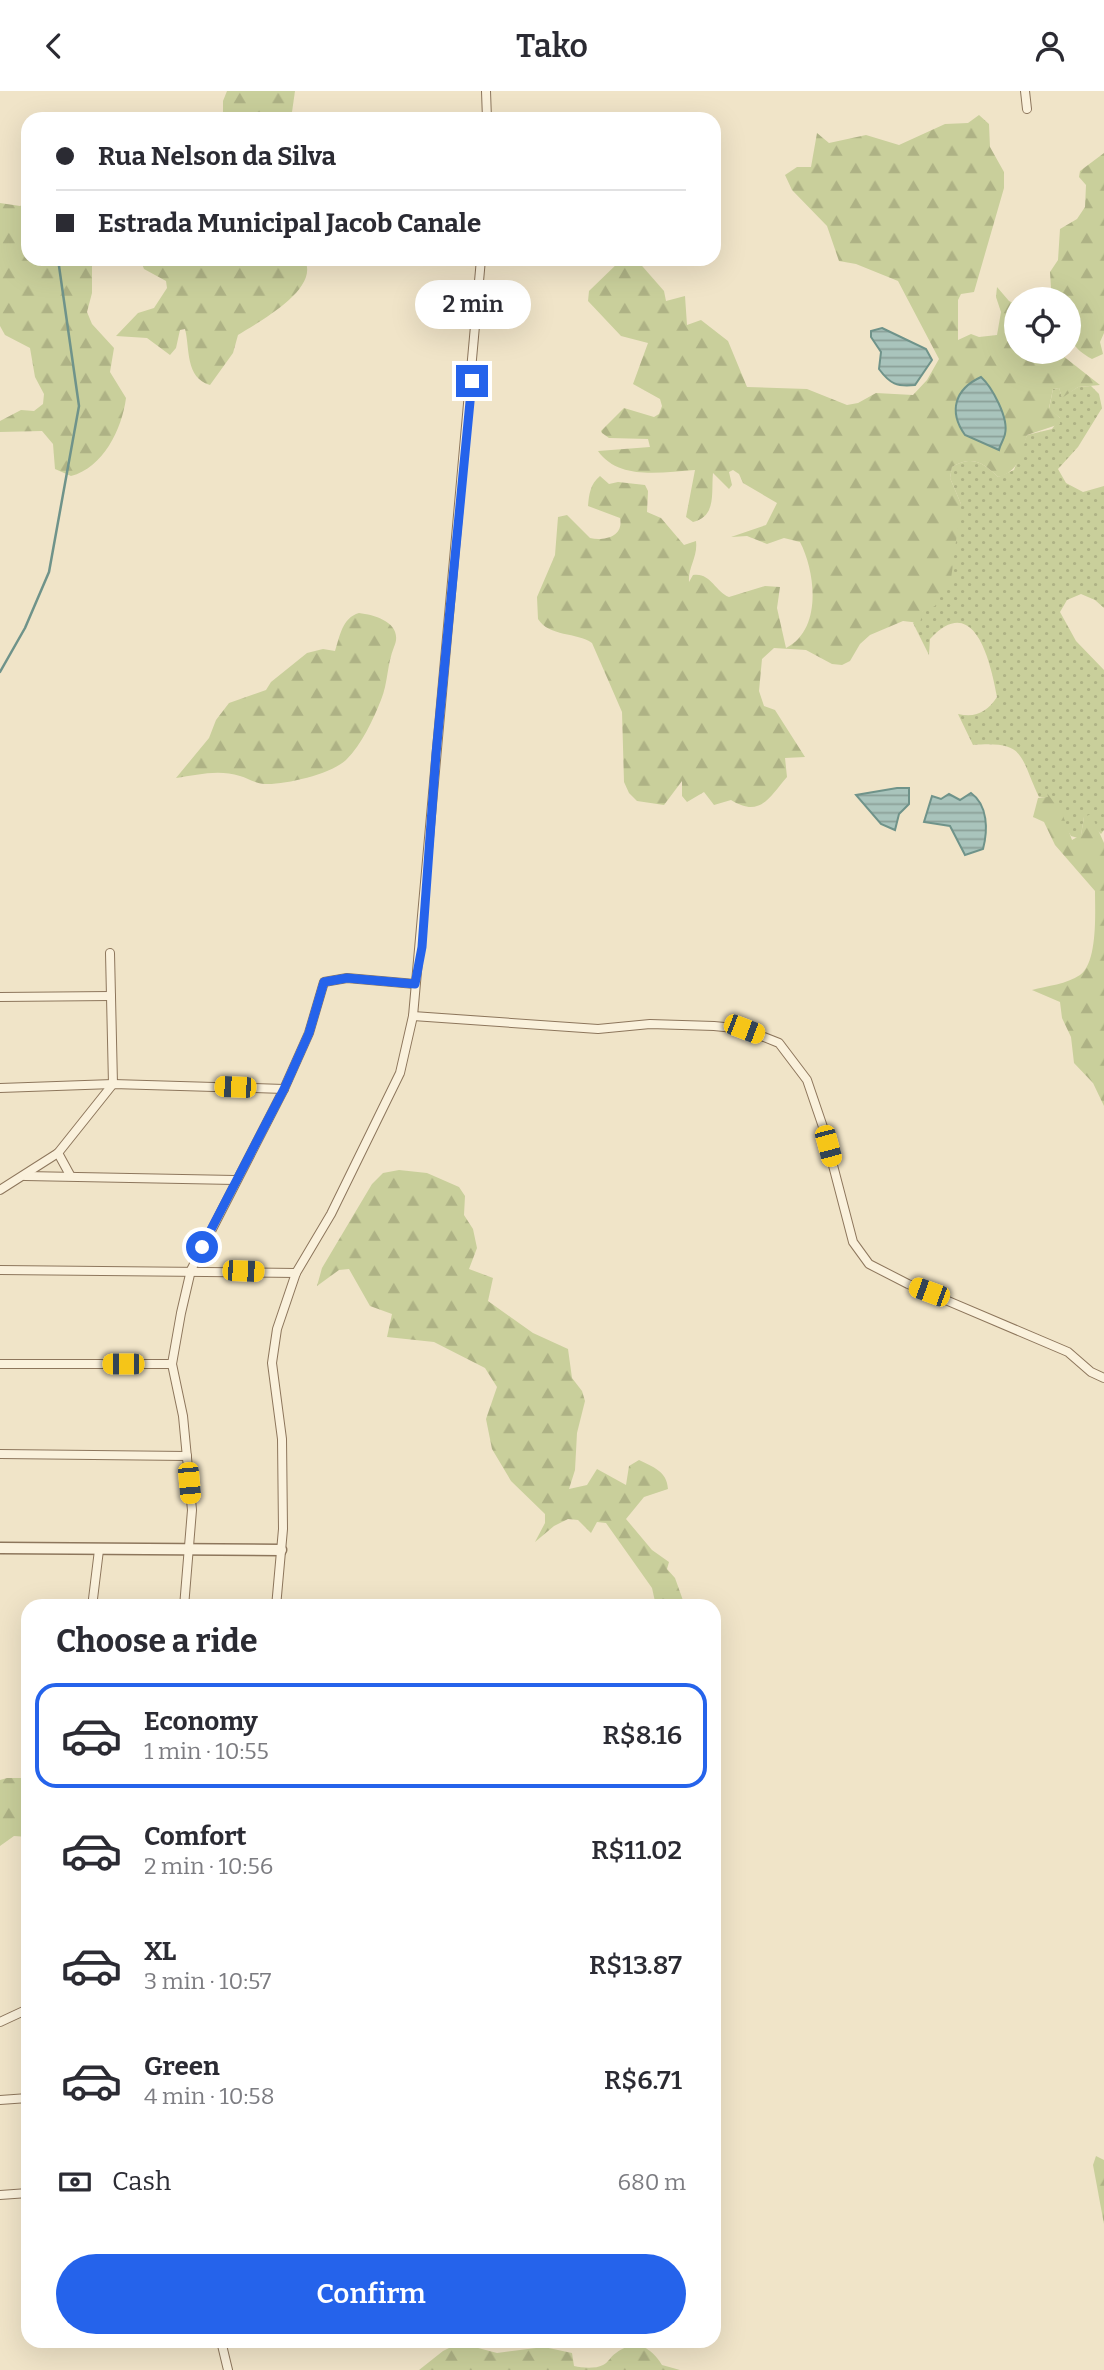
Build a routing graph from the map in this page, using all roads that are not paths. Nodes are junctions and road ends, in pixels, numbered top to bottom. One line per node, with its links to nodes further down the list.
1 (486, 91): 4 (street)
2 (1025, 91): 3 (street)
3 (1027, 109)
4 (486, 112)
5 (480, 266): 7 (street)
6 (110, 953): 8 (street)
7 (415, 984): 10 (street); 13 (street)
8 (111, 996): 9 (street); 11 (street)
9 (0, 997)
10 (413, 1017): 21 (street); 24 (street)
11 (113, 1084): 12 (street); 13 (street); 14 (street)
12 (0, 1088)
13 (284, 1089): 17 (street)
14 (58, 1153): 15 (street); 16 (street)
15 (70, 1175): 16 (street); 17 (street)
16 (25, 1176): 18 (street)
17 (235, 1180): 20 (street)
18 (0, 1190)
19 (0, 1270): 20 (street)
20 (191, 1270): 21 (street); 23 (street)
21 (296, 1273): 30 (street)
22 (0, 1364): 23 (street)
23 (172, 1364): 26 (street)
24 (1104, 1378)
25 (0, 1454): 26 (street)
26 (187, 1456): 28 (street)
27 (0, 1548): 29 (street)
28 (191, 1548): 29 (street); 30 (street); 32 (street)
29 (99, 1550): 31 (street)
30 (281, 1550): 33 (street)
31 (93, 1599)
32 (185, 1599)
33 (277, 1599)
34 (21, 2012): 35 (street)
35 (0, 2022)
36 (21, 2098): 37 (street)
37 (0, 2100)
38 (21, 2194): 39 (street)
39 (0, 2195)
40 (223, 2348): 41 (street)
41 (228, 2370)

